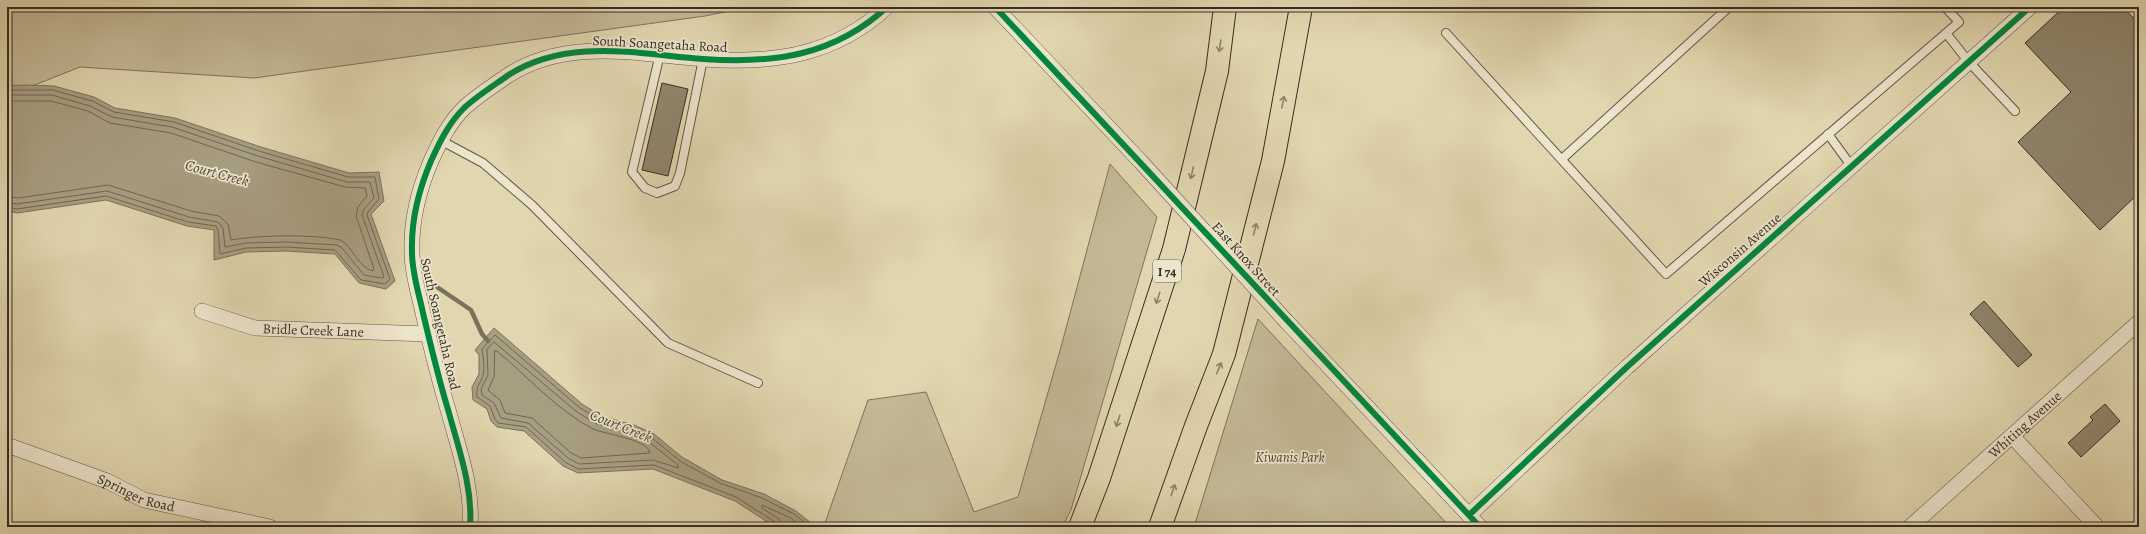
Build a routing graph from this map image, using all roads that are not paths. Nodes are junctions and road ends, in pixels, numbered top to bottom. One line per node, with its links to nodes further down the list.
1 (887, 7): 11 (street, South Soangetaha Road)
2 (995, 7): 24 (street, East Knox Street, bridge)
3 (1225, 7): 27 (highway, I 74, one-way to 27)
4 (1301, 7): 28 (highway, one-way to 4)
5 (1729, 7): 16 (lane)
6 (1945, 7): 9 (lane)
7 (2030, 7): 12 (street, Wisconsin Avenue)
8 (1446, 33): 16 (lane)
9 (1946, 33): 12 (lane); 14 (lane)
10 (660, 54): 11 (street, South Soangetaha Road); 11 (lane); 15 (street, South Soangetaha Road)
11 (703, 59)
12 (1968, 61): 13 (lane); 17 (street, Wisconsin Avenue)
13 (2015, 111)
14 (1828, 134): 16 (lane); 17 (lane)
15 (440, 140): 20 (street, South Soangetaha Road); 21 (lane)
16 (1562, 159)
17 (1852, 167): 24 (street, Wisconsin Avenue)
18 (202, 311): 20 (street, Bridle Creek Lane)
19 (2139, 322): 22 (street, Whiting Avenue)
20 (428, 334): 26 (street, South Soangetaha Road)
21 (758, 383)
22 (2012, 436): 30 (street, Whiting Avenue); 31 (street)
23 (7, 445): 25 (street, Springer Road)
24 (1469, 514): 29 (street, East Knox Street)
25 (270, 527)
26 (470, 527)
27 (1080, 527)
28 (1160, 527)
29 (1480, 527)
30 (1910, 527)
31 (2097, 527)

